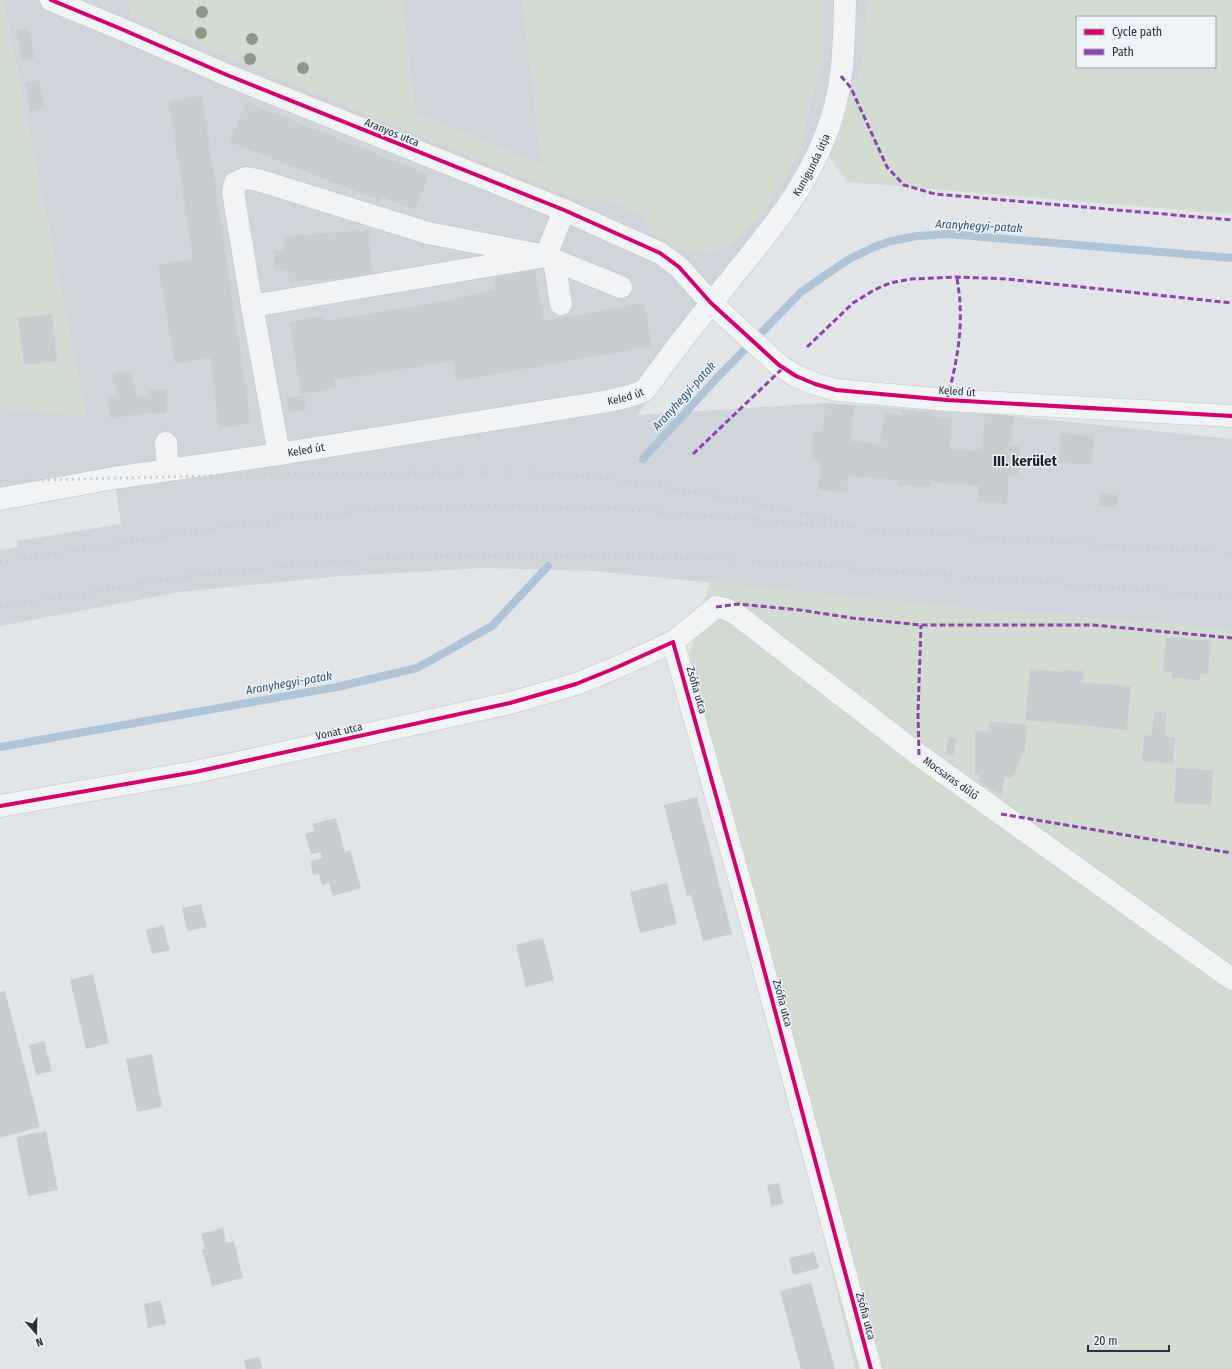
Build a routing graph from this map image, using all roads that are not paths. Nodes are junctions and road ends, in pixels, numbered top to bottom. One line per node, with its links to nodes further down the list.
1 (52, 0): 3 (street, Aranyos utca)
2 (845, 0): 7 (street, Kunigunda útja)
3 (79, 6): 4 (street, Aranyos utca)
4 (564, 210): 5 (street); 7 (street, Aranyos utca)
5 (550, 258): 6 (street); 8 (street); 9 (street); 9 (street)
6 (621, 287)
7 (711, 303): 10 (street, Keled út); 12 (street, Keled út)
8 (561, 304)
9 (252, 306): 12 (street)
10 (1232, 416)
11 (166, 443): 13 (street)
12 (279, 454): 13 (street, Keled út)
13 (168, 470): 14 (street, Keled út)
14 (0, 499)
15 (673, 642): 16 (street, Vonat utca); 17 (street, Mocsaras dűlő); 18 (street, Zsófia utca)
16 (0, 806)
17 (1232, 979)
18 (871, 1369)

